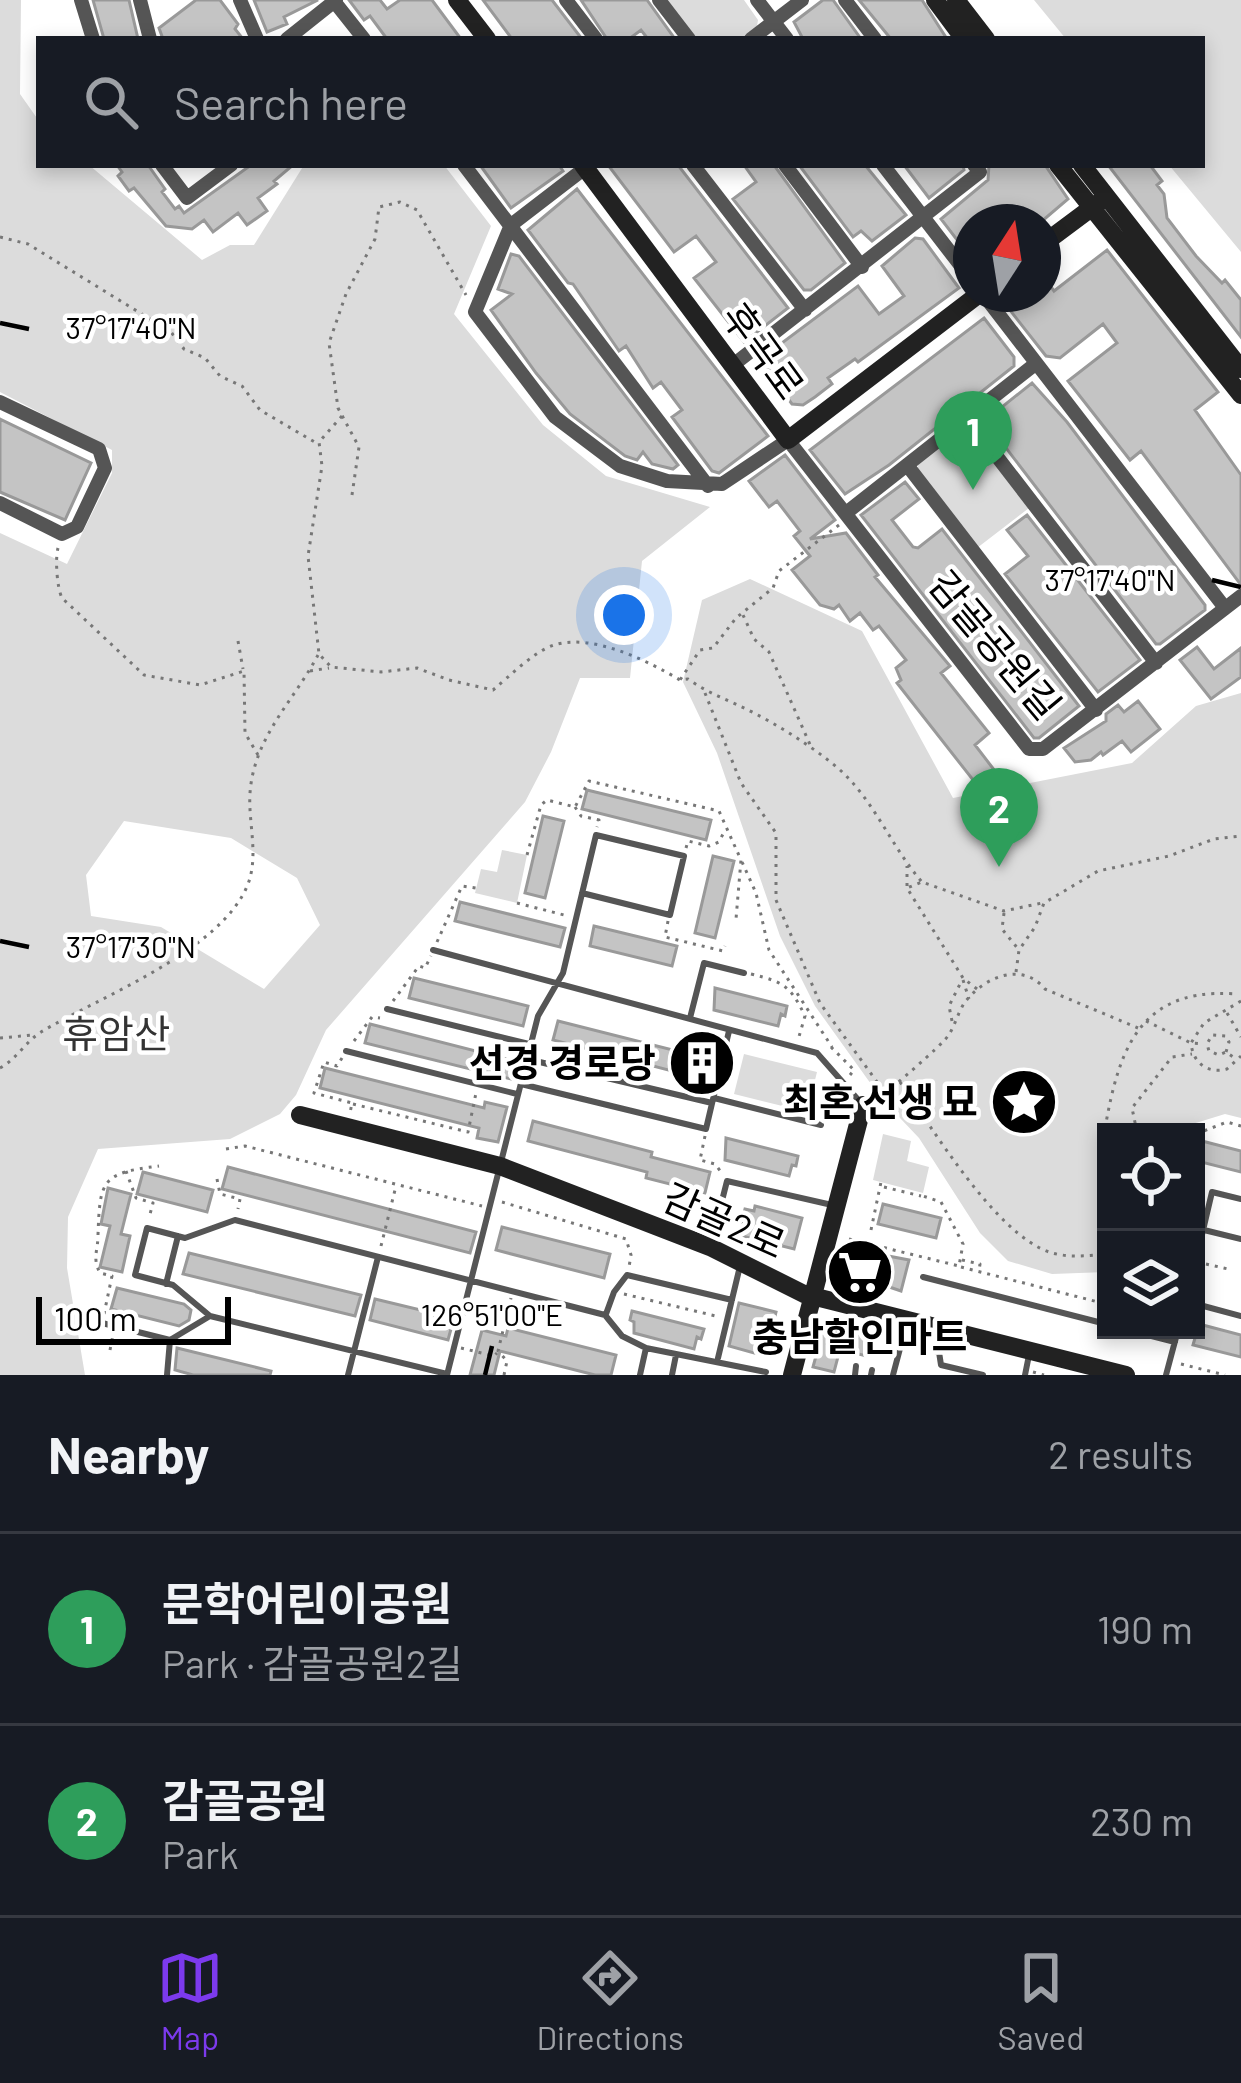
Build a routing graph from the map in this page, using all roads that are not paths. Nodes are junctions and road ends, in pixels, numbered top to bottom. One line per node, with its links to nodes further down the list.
1 (81, 0): 14 (street)
2 (140, 0): 15 (street)
3 (240, 0): 16 (street)
4 (457, 0): 19 (street)
5 (566, 0): 20 (street)
6 (659, 0): 21 (street)
7 (757, 0): 13 (street)
8 (802, 0): 13 (street)
9 (844, 0): 24 (street)
10 (935, 0): 25 (street)
11 (956, 0): 26 (street)
12 (335, 1): 17 (street); 18 (street)
13 (774, 22): 22 (street); 23 (street)
14 (91, 36)
15 (149, 36)
16 (256, 36)
17 (290, 36)
18 (362, 36)
19 (485, 36)
20 (594, 36)
21 (687, 36)
22 (756, 36)
23 (785, 36)
24 (873, 36)
25 (962, 36)
26 (984, 36)
27 (164, 168): 28 (street)
28 (228, 168)
29 (466, 168): 40 (street)
30 (583, 168): 40 (street)
31 (587, 168): 48 (street, 후곡로)
32 (695, 168): 44 (street)
33 (787, 168): 43 (street)
34 (885, 168): 39 (street)
35 (977, 168): 39 (street)
36 (1061, 168): 38 (street)
37 (1083, 168): 38 (street)
38 (1099, 203): 41 (street); 47 (street); 50 (street)
39 (923, 218): 42 (street); 43 (street)
40 (511, 225): 55 (street); 55 (street)
41 (1061, 231)
42 (953, 256)
43 (862, 267): 44 (street)
44 (805, 310): 48 (street)
45 (957, 312): 53 (street, 후곡로)
46 (994, 312): 49 (street)
47 (1240, 364)
48 (734, 365): 53 (street, 후곡로)
49 (1034, 365): 52 (street); 59 (street)
50 (1241, 394)
51 (0, 402): 56 (street)
52 (968, 419): 54 (street); 60 (street)
53 (788, 440): 55 (street); 57 (street, 감골공원길)
54 (907, 465): 57 (street); 61 (street)
55 (709, 486)
56 (0, 503)
57 (847, 515): 61 (street, 감골공원길)
58 (1241, 596): 59 (street, 감골공원길)
59 (1225, 608): 60 (street, 감골공원길)
60 (1156, 663): 61 (street, 감골공원길)
61 (1096, 710)
62 (582, 893): 62 (lane); 65 (lane)
63 (433, 950): 65 (lane)
64 (744, 973): 67 (lane)
65 (557, 982): 67 (lane); 69 (lane)
66 (387, 1009): 69 (lane)
67 (690, 1019): 68 (lane)
68 (729, 1030): 74 (lane); 75 (lane)
69 (531, 1044): 71 (lane)
70 (346, 1051): 73 (lane)
71 (527, 1059): 72 (lane); 74 (lane)
72 (521, 1084): 73 (lane); 74 (lane)
73 (518, 1094): 78 (lane)
74 (713, 1101): 77 (lane)
75 (863, 1105): 80 (street)
76 (300, 1115): 78 (street, 감골2로)
77 (816, 1124)
78 (500, 1166): 85 (street, 감골2로); 89 (lane)
79 (1241, 1199): 81 (lane)
80 (836, 1206): 85 (lane); 91 (street)
81 (1205, 1225)
82 (1205, 1230): 84 (lane)
83 (178, 1236): 86 (lane); 90 (lane); 90 (lane)
84 (1241, 1239)
85 (710, 1247): 87 (street, 감골2로)
86 (378, 1257): 89 (lane); 106 (lane)
87 (741, 1262): 91 (street, 감골2로); 92 (lane)
88 (923, 1277): 98 (lane)
89 (471, 1282): 94 (lane); 111 (lane)
90 (166, 1284): 95 (lane)
91 (812, 1296): 97 (street, 감골2로); 116 (street)
92 (732, 1300): 94 (lane); 109 (lane)
93 (1205, 1306): 96 (lane)
94 (605, 1315): 105 (lane)
95 (210, 1316): 102 (lane); 106 (lane)
96 (1241, 1316)
97 (907, 1320): 104 (lane); 107 (street, 감골2로)
98 (1097, 1322)
99 (102, 1323): 102 (lane)
100 (1163, 1339): 103 (lane)
101 (1176, 1339): 103 (lane)
102 (170, 1340): 112 (lane)
103 (1175, 1342): 121 (lane)
104 (901, 1343): 117 (lane); 118 (lane)
105 (646, 1348): 108 (lane); 114 (lane)
106 (354, 1351): 111 (lane); 113 (lane)
107 (1030, 1351): 119 (lane); 120 (street, 감골2로)
108 (676, 1355): 109 (lane); 115 (lane)
109 (717, 1359): 110 (lane)
110 (766, 1372)
111 (447, 1374)
112 (167, 1375)
113 (348, 1375)
114 (640, 1375)
115 (671, 1375)
116 (792, 1375)
117 (893, 1375)
118 (983, 1375)
119 (1024, 1375)
120 (1126, 1375)
121 (1166, 1375)

